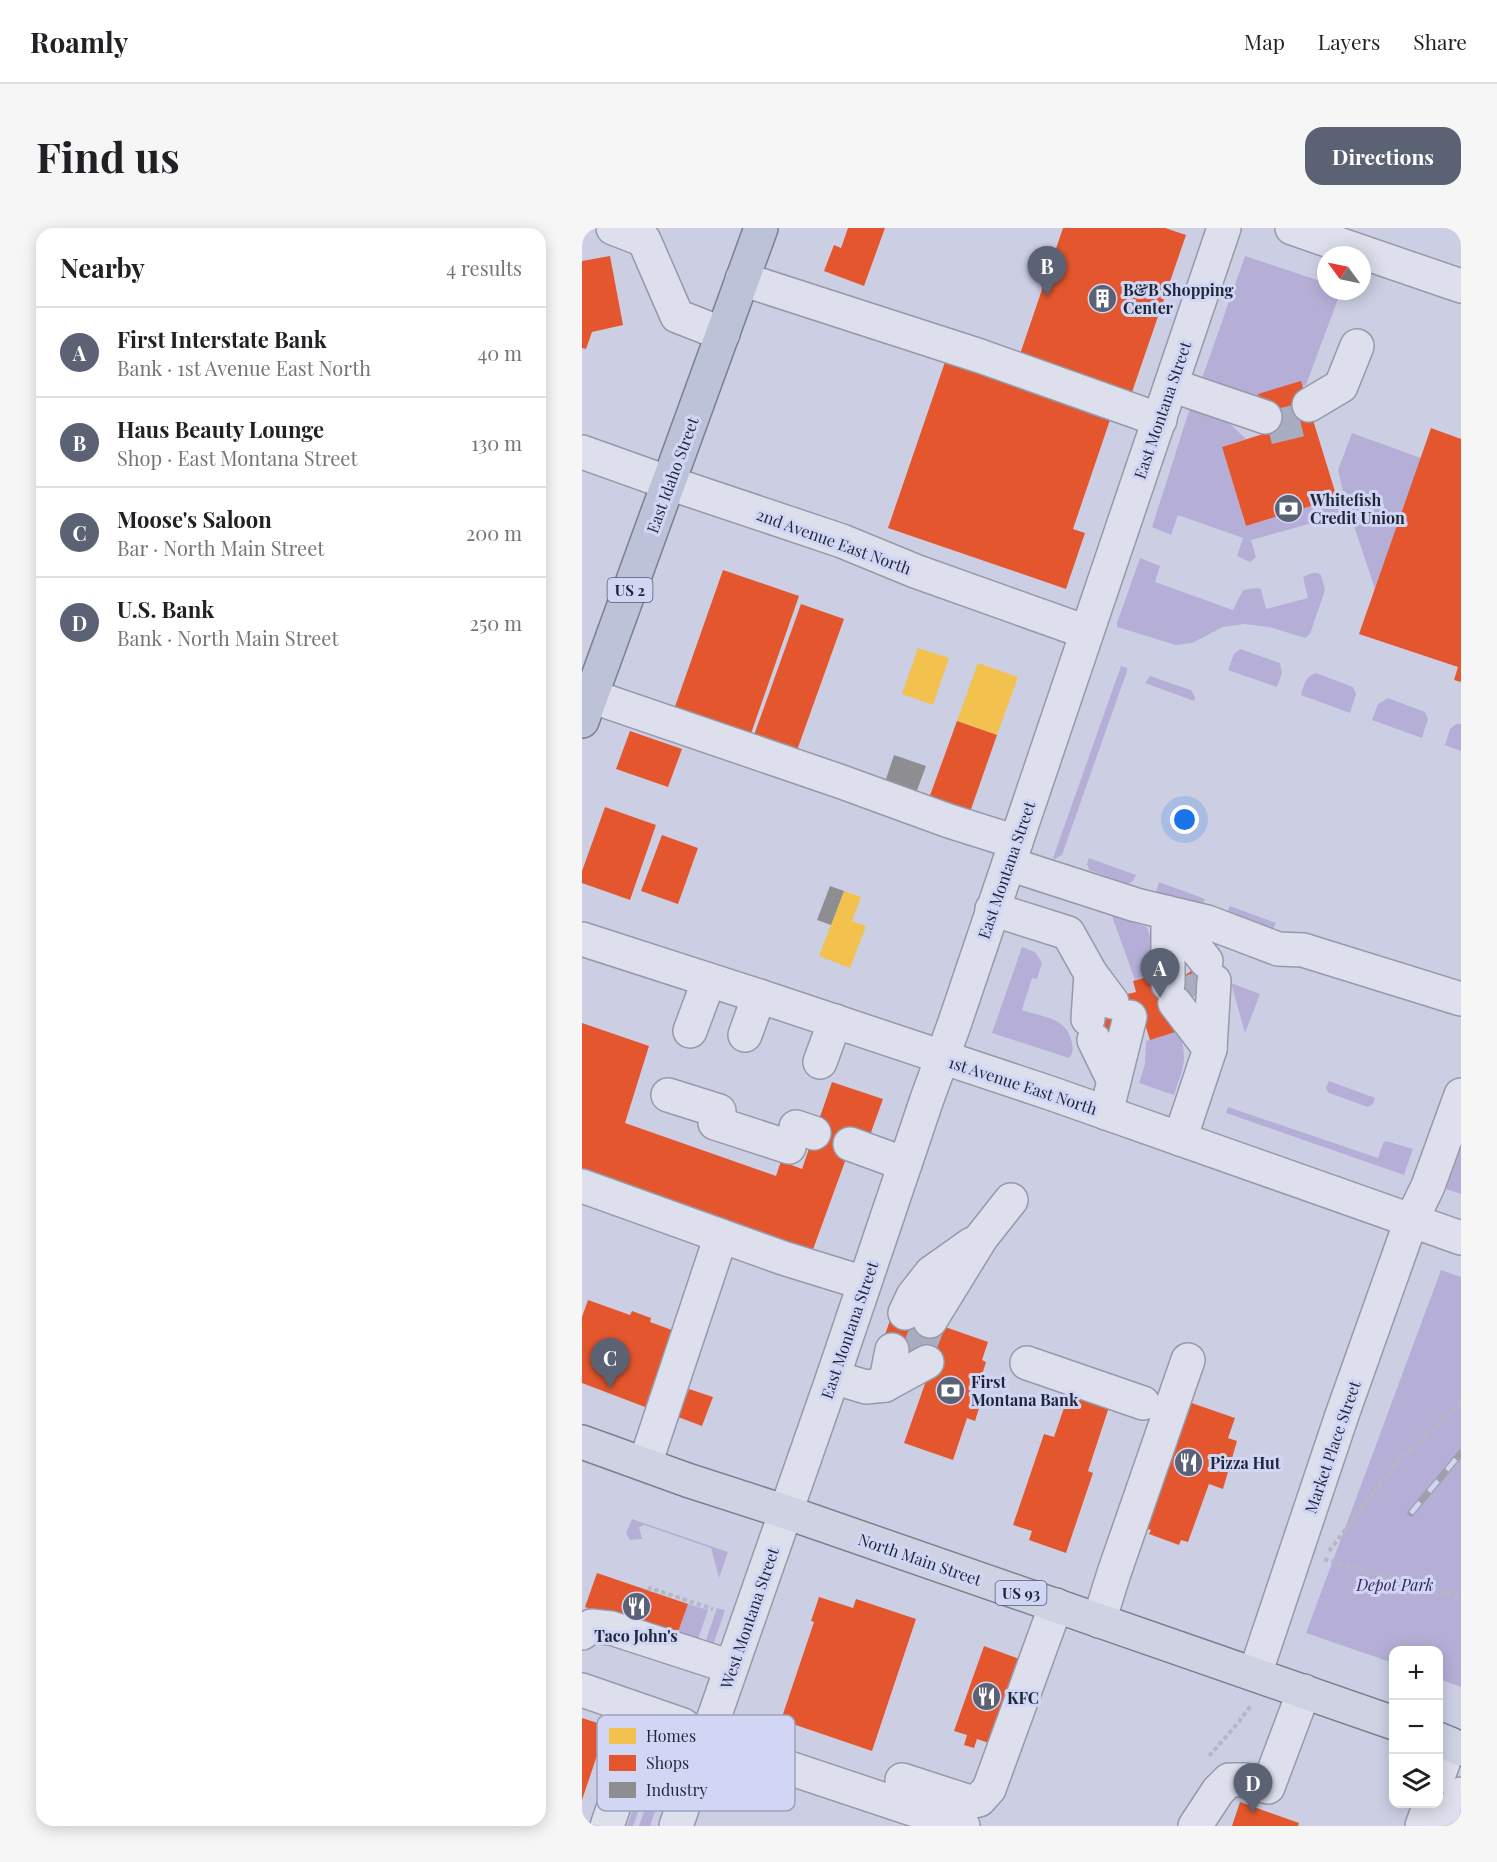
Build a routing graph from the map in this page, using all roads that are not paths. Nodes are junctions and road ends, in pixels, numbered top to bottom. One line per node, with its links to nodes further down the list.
1 (613, 228): 7 (street)
2 (761, 228): 5 (highway, East Idaho Street / US 2)
3 (1224, 228): 9 (street, East Montana Street)
4 (1292, 228): 6 (street)
5 (742, 279): 7 (highway, East Idaho Street / US 2); 12 (street)
6 (1461, 286)
7 (723, 334): 14 (highway, East Idaho Street / US 2)
8 (1357, 346): 10 (street)
9 (1171, 385): 11 (street); 12 (street, East Montana Street)
10 (1310, 406)
11 (1265, 417)
12 (1160, 420): 15 (street, East Montana Street)
13 (582, 452): 14 (street, 2nd Avenue East North)
14 (669, 483): 15 (street, 2nd Avenue East North); 16 (highway, East Idaho Street / US 2)
15 (1086, 632): 17 (street, East Montana Street)
16 (585, 703): 17 (street)
17 (1012, 853): 18 (street, East Montana Street); 19 (street)
18 (992, 909): 25 (street); 30 (street, East Montana Street)
19 (1168, 913): 22 (street); 22 (street); 24 (street)
20 (582, 939): 21 (street, 1st Avenue East North)
21 (709, 980): 23 (street, 1st Avenue East North); 27 (street)
22 (1191, 983): 29 (street); 29 (street)
23 (759, 996): 26 (street, 1st Avenue East North); 28 (street)
24 (1461, 999)
25 (1109, 1017): 32 (street); 32 (street)
26 (835, 1021): 30 (street, 1st Avenue East North); 31 (street)
27 (690, 1031)
28 (745, 1035)
29 (1210, 1049): 37 (street)
30 (942, 1058): 35 (street, 1st Avenue East North); 39 (street, East Montana Street)
31 (820, 1062)
32 (1114, 1081): 35 (street)
33 (668, 1095): 36 (street)
34 (1461, 1095): 42 (street, Market Place Street)
35 (1106, 1113): 37 (street, 1st Avenue East North)
36 (800, 1135)
37 (1180, 1139): 42 (street, 1st Avenue East North)
38 (850, 1144): 39 (street)
39 (905, 1164): 45 (street, East Montana Street)
40 (582, 1186): 43 (street)
41 (1011, 1200): 46 (street)
42 (1411, 1221): 44 (street, 1st Avenue East North); 59 (street, Market Place Street)
43 (721, 1236): 45 (street); 53 (street)
44 (1461, 1238)
45 (864, 1283): 50 (street, East Montana Street)
46 (923, 1319)
47 (909, 1356): 50 (street)
48 (1188, 1360): 56 (street)
49 (1028, 1363): 51 (street)
50 (833, 1377): 54 (street, East Montana Street)
51 (1143, 1403)
52 (582, 1442): 53 (main road, North Main Street / US 93)
53 (645, 1464): 54 (main road, North Main Street / US 93)
54 (786, 1512): 55 (main road, North Main Street / US 93); 58 (street, West Montana Street)
55 (1056, 1605): 56 (main road, North Main Street / US 93); 68 (street)
56 (1099, 1621): 59 (main road, North Main Street / US 93)
57 (582, 1633): 58 (street)
58 (731, 1667): 63 (street, West Montana Street)
59 (1262, 1676): 61 (main road, North Main Street / US 93)
60 (582, 1690): 62 (street)
61 (1304, 1691): 64 (main road, North Main Street / US 93); 69 (street)
62 (652, 1715)
63 (714, 1715)
64 (1389, 1721)
65 (1450, 1744): 66 (street)
66 (1443, 1763)
67 (795, 1771): 76 (street)
68 (902, 1780)
69 (1257, 1784): 77 (street); 78 (street)
70 (1461, 1794): 80 (street)
71 (1428, 1808): 79 (street)
72 (612, 1811): 74 (street)
73 (681, 1811): 75 (street, West Montana Street)
74 (607, 1826)
75 (676, 1826)
76 (963, 1826)
77 (1195, 1826)
78 (1212, 1826)
79 (1422, 1826)
80 (1449, 1826)

